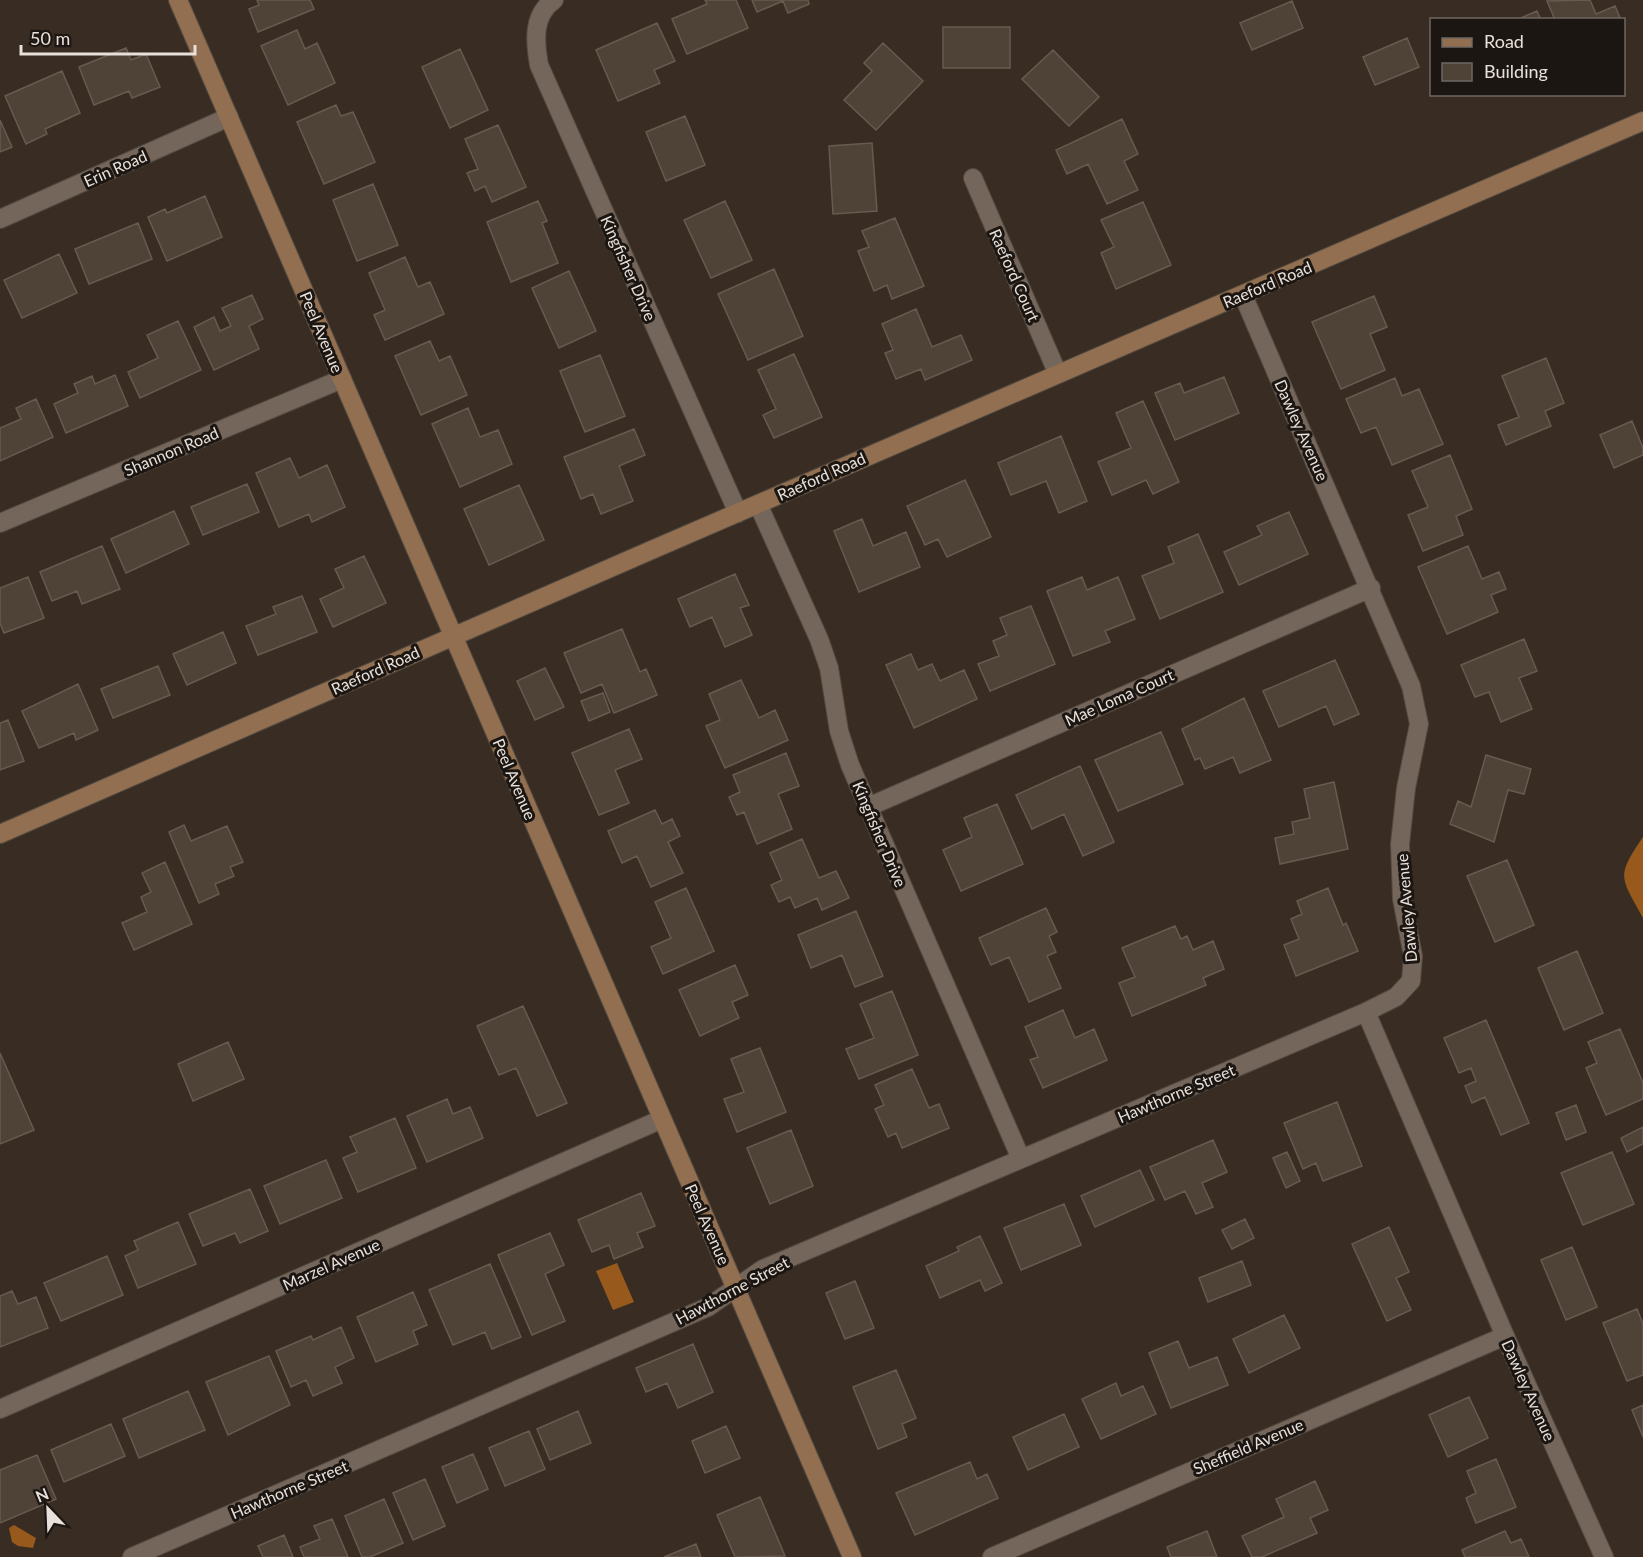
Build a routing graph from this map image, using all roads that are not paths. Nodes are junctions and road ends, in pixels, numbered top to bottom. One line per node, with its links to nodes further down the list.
1 (178, 0): 3 (street, Peel Avenue)
2 (554, 0): 11 (street, Kingfisher Drive)
3 (229, 117): 6 (street, Erin Road); 9 (street, Peel Avenue)
4 (1643, 121): 7 (street, Raeford Road)
5 (973, 178): 8 (street, Raeford Court)
6 (0, 219)
7 (1243, 295): 8 (street, Raeford Road); 13 (street, Dawley Avenue)
8 (1058, 372): 10 (street, Raeford Road)
9 (342, 379): 12 (street, Shannon Road); 14 (street, Peel Avenue)
10 (758, 504): 11 (street, Raeford Road); 15 (street, Kingfisher Drive)
11 (738, 513): 14 (street, Raeford Road)
12 (0, 523)
13 (1371, 588): 15 (street, Mae Loma Court); 17 (street, Dawley Avenue)
14 (453, 636): 16 (street, Raeford Road); 18 (street, Peel Avenue)
15 (868, 807): 19 (street, Kingfisher Drive)
16 (0, 834)
17 (1366, 1012): 19 (street, Hawthorne Street); 21 (street, Dawley Avenue)
18 (662, 1119): 20 (street, Peel Avenue); 22 (street, Marzel Avenue)
19 (1021, 1159): 20 (street, Hawthorne Street)
20 (736, 1288): 23 (street, Hawthorne Street); 24 (street, Peel Avenue)
21 (1505, 1336): 25 (street, Sheffield Avenue); 26 (street, Dawley Avenue)
22 (0, 1409)
23 (132, 1557)
24 (852, 1557)
25 (992, 1557)
26 (1604, 1557)

